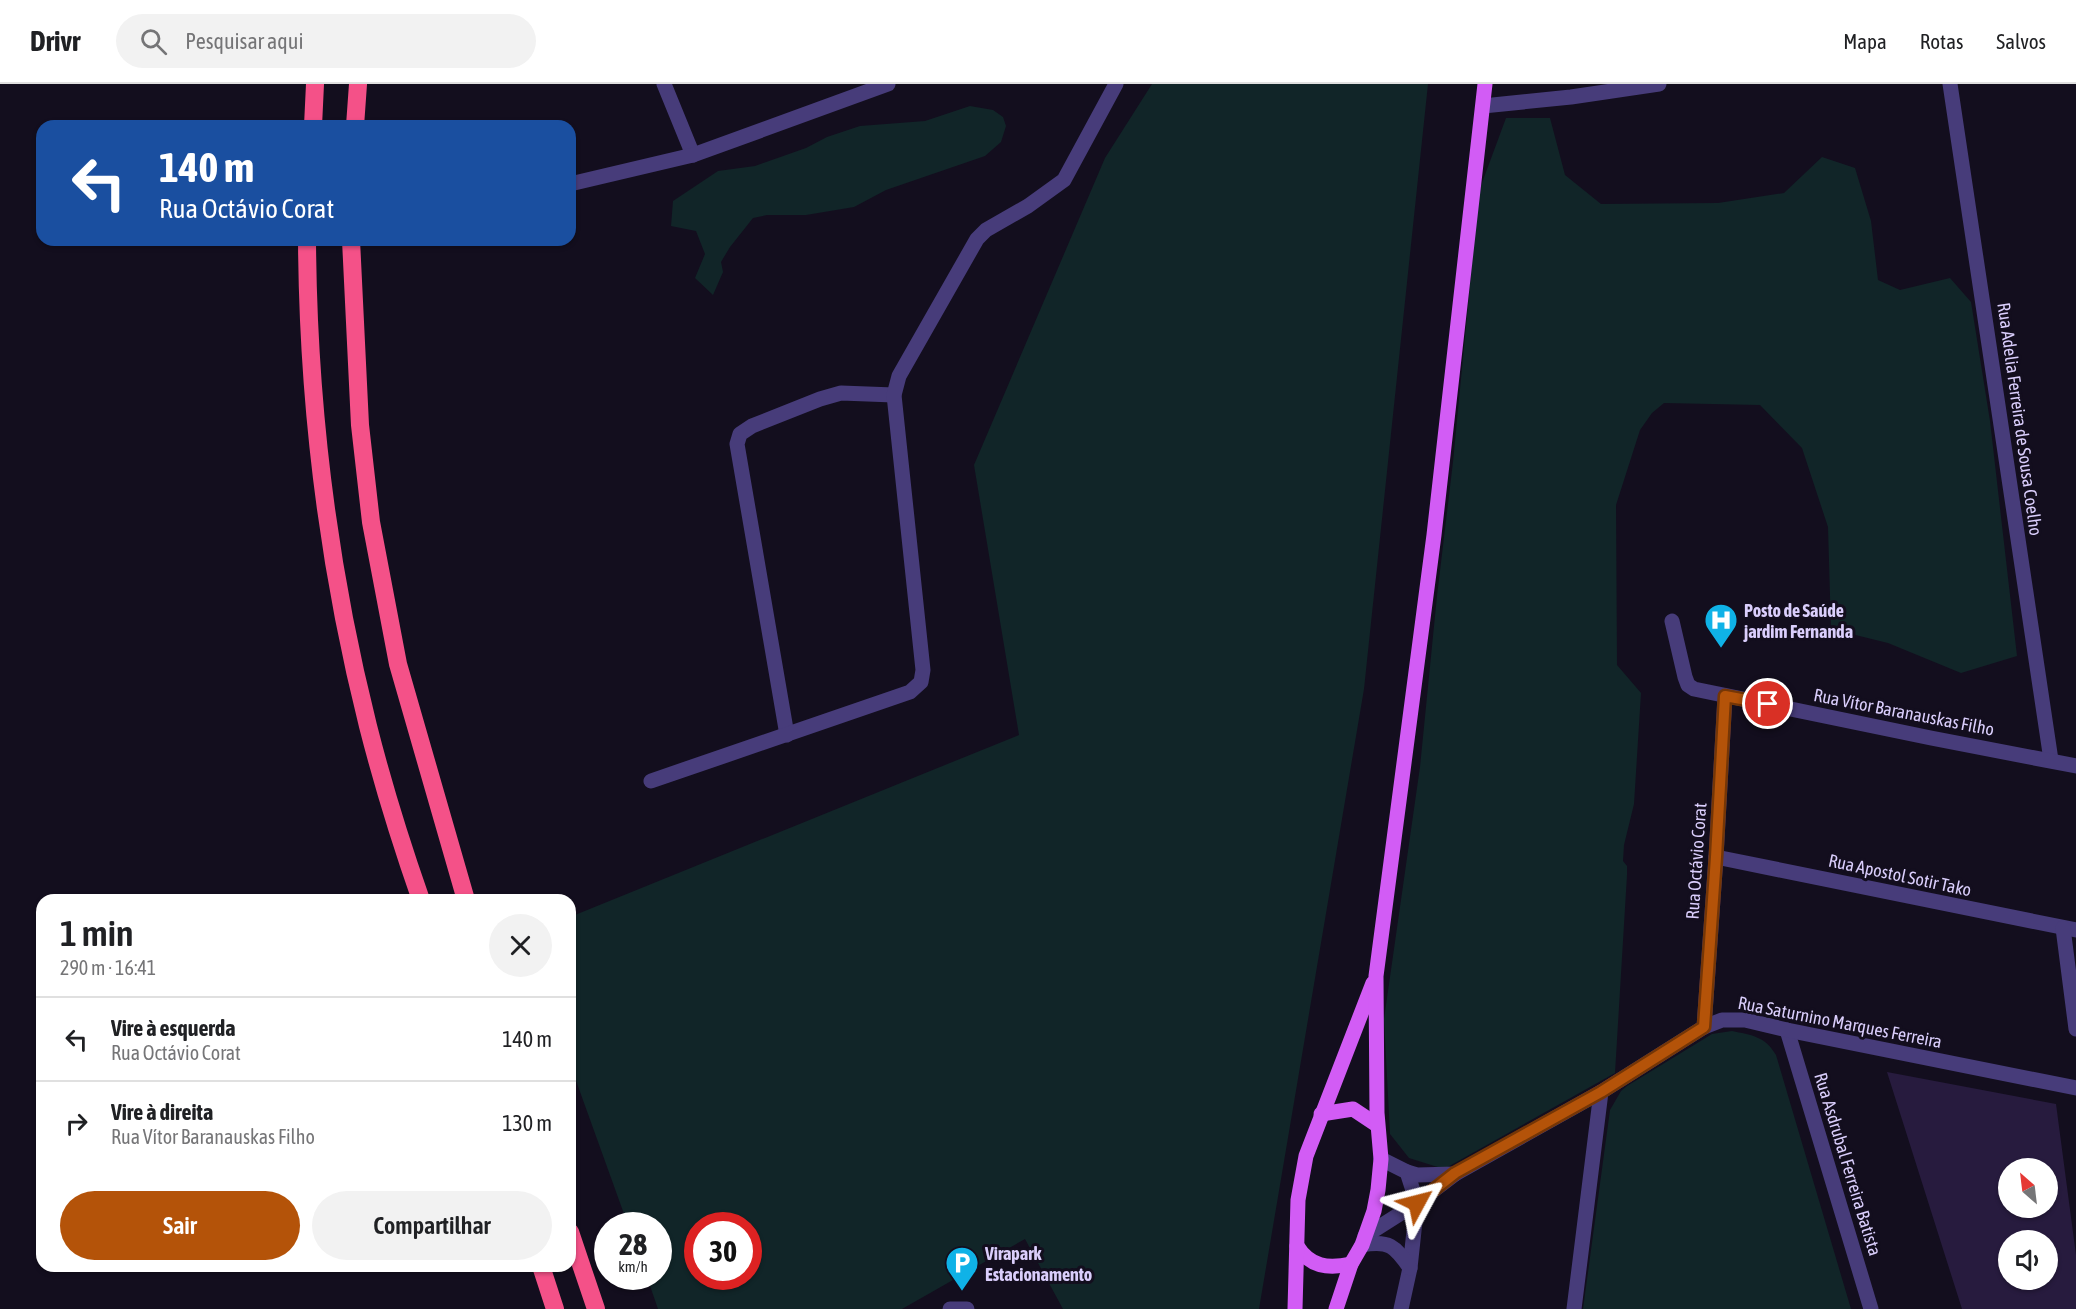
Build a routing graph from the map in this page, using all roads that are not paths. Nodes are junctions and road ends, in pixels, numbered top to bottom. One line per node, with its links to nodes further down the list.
1 (315, 84): 10 (highway)
2 (358, 84): 11 (highway)
3 (664, 84): 12 (street)
4 (888, 84): 12 (street)
5 (1116, 84): 16 (street)
6 (1485, 84): 9 (main road)
7 (1659, 84): 9 (street)
8 (1950, 84): 20 (street, Rua Adelia Ferreira de Sousa Coelho)
9 (1483, 106): 27 (main road)
10 (313, 120)
11 (355, 120)
12 (693, 155): 13 (street)
13 (576, 183)
14 (308, 246): 24 (highway)
15 (351, 246): 25 (highway)
16 (894, 395): 19 (street); 19 (street)
17 (1672, 621): 18 (street, Rua Vítor Baranauskas Filho)
18 (1725, 696): 20 (street, Rua Vítor Baranauskas Filho); 23 (street, Rua Octávio Corat)
19 (787, 735): 22 (street)
20 (2051, 760): 21 (street, Rua Vítor Baranauskas Filho)
21 (2076, 766)
22 (651, 781)
23 (1716, 857): 26 (street, Rua Apostol Sotir Tako); 28 (street, Rua Octávio Corat)
24 (419, 894)
25 (464, 894)
26 (2070, 929): 29 (street)
27 (1376, 976): 33 (main road); 34 (main road)
28 (1704, 1027): 30 (street, Rua Saturnino Marques Ferreira); 32 (street, Rua Saturnino Marques Ferreira)
29 (2076, 1029)
30 (1787, 1030): 31 (street, Rua Saturnino Marques Ferreira); 53 (street, Rua Asdrubal Ferreira Batista)
31 (2076, 1088)
32 (1601, 1092): 37 (street, Rua Saturnino Marques Ferreira); 52 (street)
33 (1321, 1114): 34 (main road); 40 (main road)
34 (1377, 1125): 35 (main road)
35 (1382, 1159): 36 (street); 39 (main road)
36 (1407, 1172): 37 (street, Rua Saturnino Marques Ferreira); 38 (street)
37 (1455, 1173): 38 (street, Rua Saturnino Marques Ferreira)
38 (1417, 1203): 39 (street, Rua Saturnino Marques Ferreira); 43 (street)
39 (1363, 1241): 42 (main road); 43 (street)
40 (1297, 1246): 42 (main road); 49 (main road)
41 (576, 1250): 46 (highway)
42 (1351, 1264): 50 (main road)
43 (1410, 1268): 51 (street)
44 (543, 1272): 45 (highway)
45 (555, 1309)
46 (596, 1309)
47 (950, 1309): 48 (street)
48 (967, 1309)
49 (1295, 1309)
50 (1336, 1309)
51 (1401, 1309)
52 (1574, 1309)
53 (1871, 1309)

